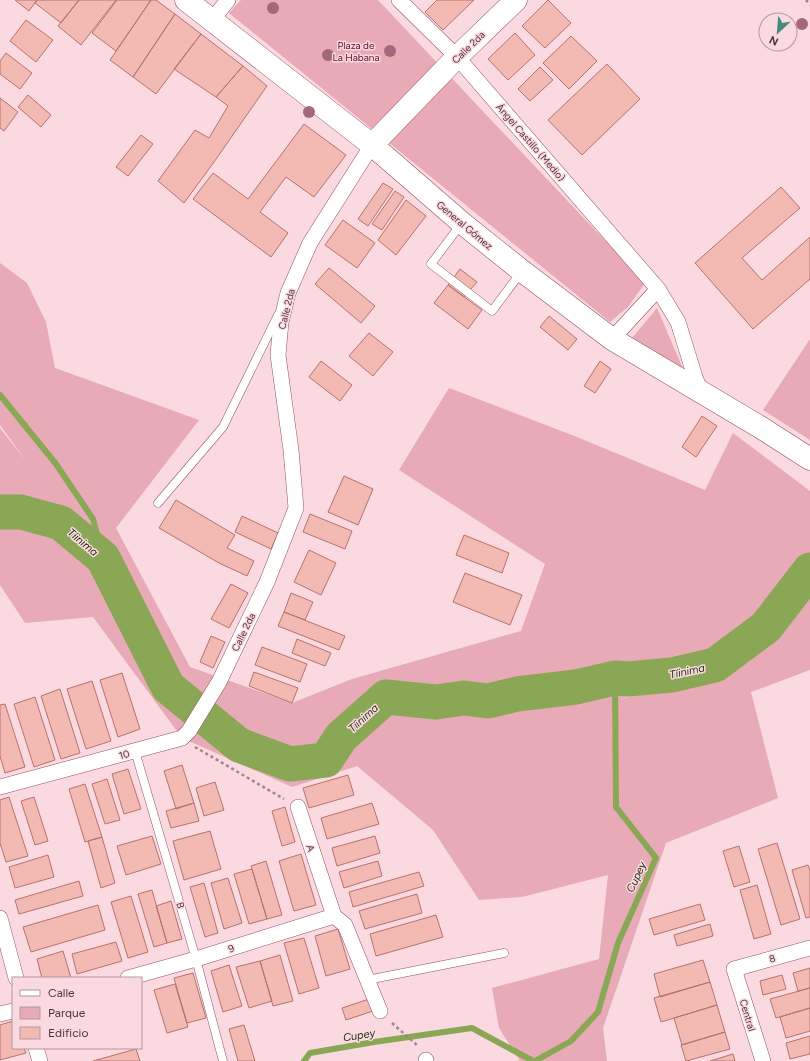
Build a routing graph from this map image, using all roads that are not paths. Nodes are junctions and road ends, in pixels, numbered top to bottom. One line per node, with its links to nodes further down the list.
1 (186, 0): 5 (main road, General Gómez)
2 (228, 0): 5 (street)
3 (399, 0): 6 (street, Ángel Castillo (Medio))
4 (516, 0): 6 (main road, Calle 2da)
5 (212, 20): 7 (main road, General Gómez)
6 (457, 57): 7 (main road, Calle 2da); 10 (street, Ángel Castillo (Medio))
7 (372, 146): 8 (main road, General Gómez); 11 (street, Calle 2da)
8 (462, 223): 9 (main road, General Gómez); 9 (lane)
9 (522, 271): 12 (main road, General Gómez)
10 (658, 289): 12 (street); 13 (street, Ángel Castillo (Medio))
11 (288, 293): 15 (lane); 16 (street, Calle 2da)
12 (612, 339): 13 (main road, General Gómez)
13 (701, 392): 14 (main road, General Gómez)
14 (810, 459)
15 (158, 503)
16 (186, 735): 17 (street, 10)
17 (135, 751): 18 (street, 10); 24 (lane, B)
18 (0, 787)
19 (298, 807): 20 (street, A)
20 (334, 916): 24 (street, 9); 28 (street, A)
21 (0, 918): 26 (street)
22 (810, 948): 25 (street, 8)
23 (504, 953): 28 (lane)
24 (196, 958): 27 (street, 9); 34 (lane, B)
25 (734, 969): 35 (street, Central)
26 (16, 977)
27 (131, 977)
28 (367, 980): 31 (street, A)
29 (12, 1011): 30 (street)
30 (0, 1014)
31 (385, 1016)
32 (36, 1049): 33 (street)
33 (40, 1061)
34 (223, 1061)
35 (763, 1061)

